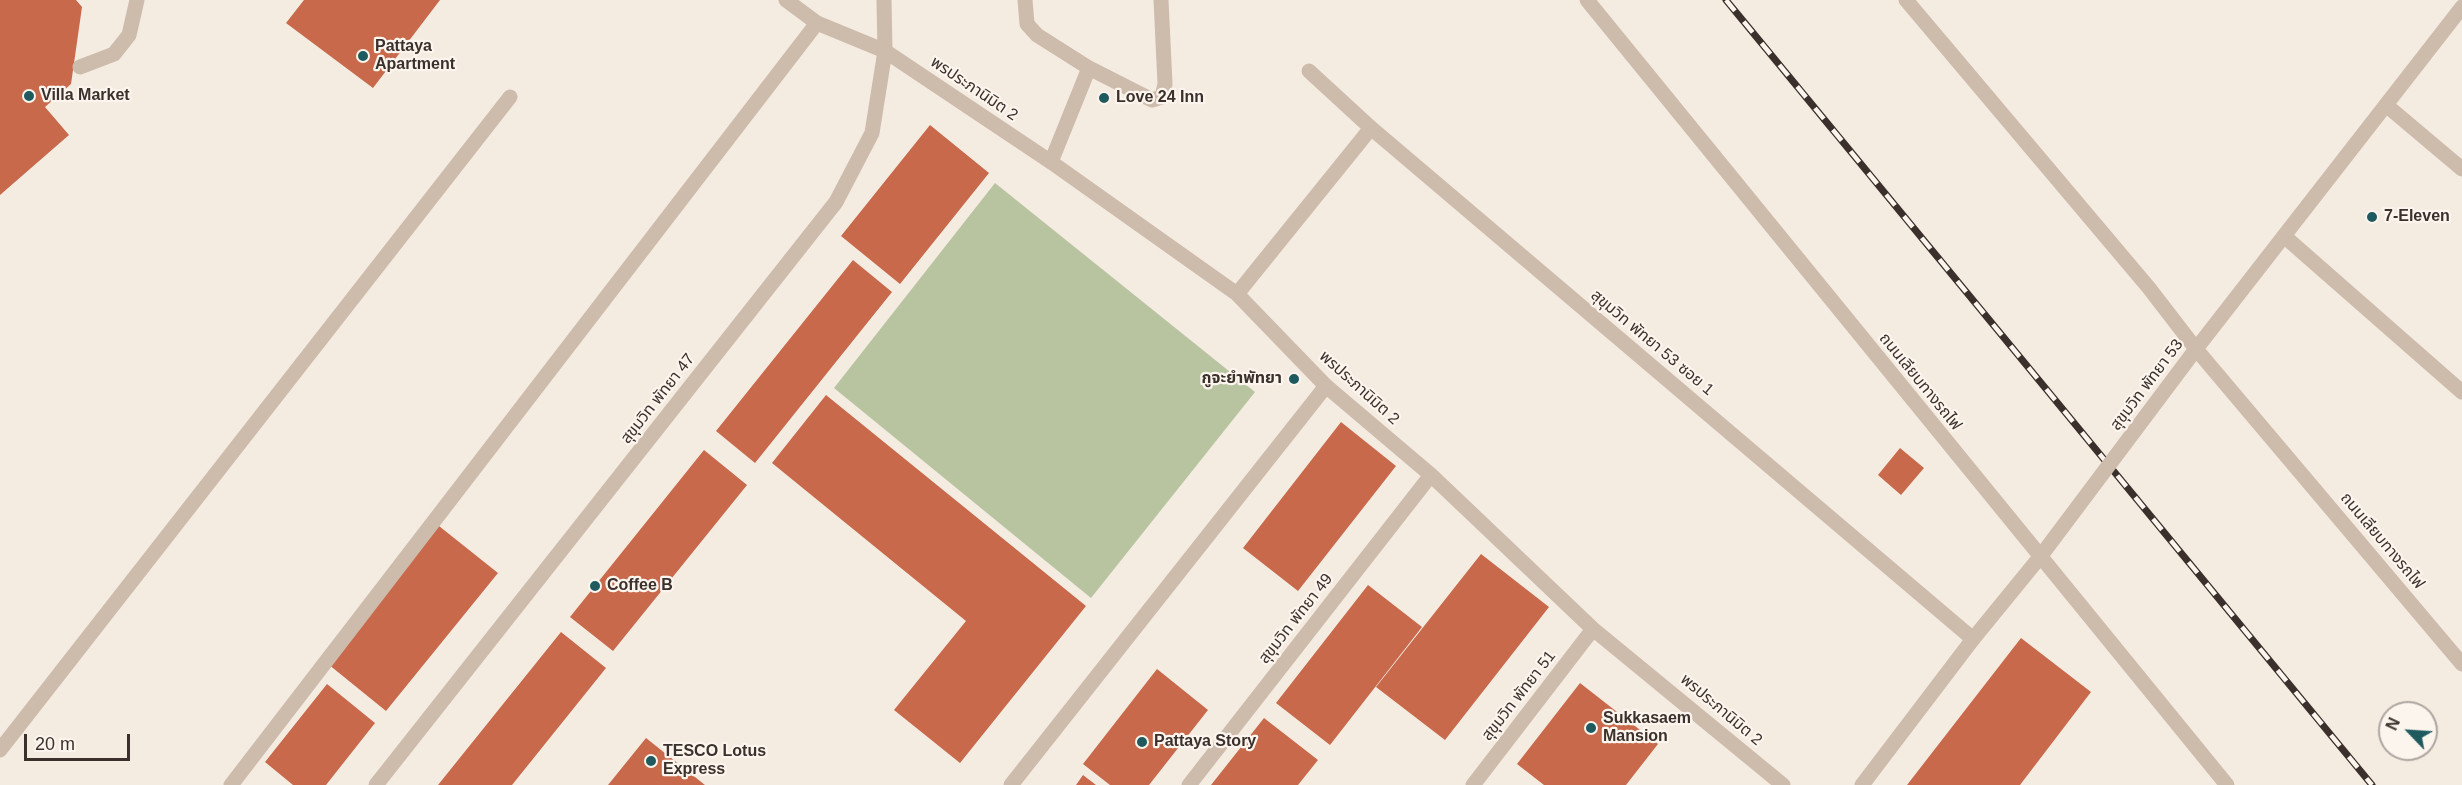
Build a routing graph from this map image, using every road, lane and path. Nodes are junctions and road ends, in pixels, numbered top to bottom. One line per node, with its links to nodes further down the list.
1 (137, 0): 11 (street)
2 (786, 0): 9 (street, พรประภานิมิต 2)
3 (884, 0): 10 (street, สุขุมวิท พัทยา 47)
4 (1025, 0): 12 (street)
5 (1161, 0): 12 (street)
6 (1587, 0): 25 (street, ถนนเลียบทางรถไฟ)
7 (1906, 0): 21 (street, ถนนเลียบทางรถไฟ)
8 (2462, 7): 15 (street, สุขุมวิท พัทยา 53)
9 (817, 23): 10 (street, พรประภานิมิต 2); 30 (street)
10 (885, 51): 17 (street, พรประภานิมิต 2); 31 (street, สุขุมวิท พัทยา 47)
11 (80, 67)
12 (1089, 68): 17 (street)
13 (1309, 71): 16 (street, สุขุมวิท พัทยา 53 ซอย 1)
14 (510, 97): 29 (street)
15 (2386, 105): 18 (street); 19 (street, สุขุมวิท พัทยา 53)
16 (1371, 128): 20 (street); 27 (street, สุขุมวิท พัทยา 53 ซอย 1)
17 (1051, 162): 20 (street, พรประภานิมิต 2)
18 (2462, 169)
19 (2284, 236): 21 (street, สุขุมวิท พัทยา 53); 23 (street)
20 (1237, 294): 22 (street, พรประภานิมิต 2)
21 (2196, 350): 25 (street, สุขุมวิท พัทยา 53, bridge); 28 (street, ถนนเลียบทางรถไฟ)
22 (1326, 386): 24 (street, พรประภานิมิต 2); 32 (street)
23 (2462, 392)
24 (1431, 475): 26 (street, พรประภานิมิต 2); 33 (street, สุขุมวิท พัทยา 49)
25 (2040, 557): 27 (street, สุขุมวิท พัทยา 53); 37 (street, ถนนเลียบทางรถไฟ)
26 (1593, 629): 34 (street, สุขุมวิท พัทยา 51); 35 (street, พรประภานิมิต 2)
27 (1973, 639): 36 (street, สุขุมวิท พัทยา 53)
28 (2462, 664)
29 (0, 750)
30 (231, 785)
31 (376, 785)
32 (1011, 785)
33 (1189, 785)
34 (1473, 785)
35 (1783, 785)
36 (1862, 785)
37 (2227, 785)

